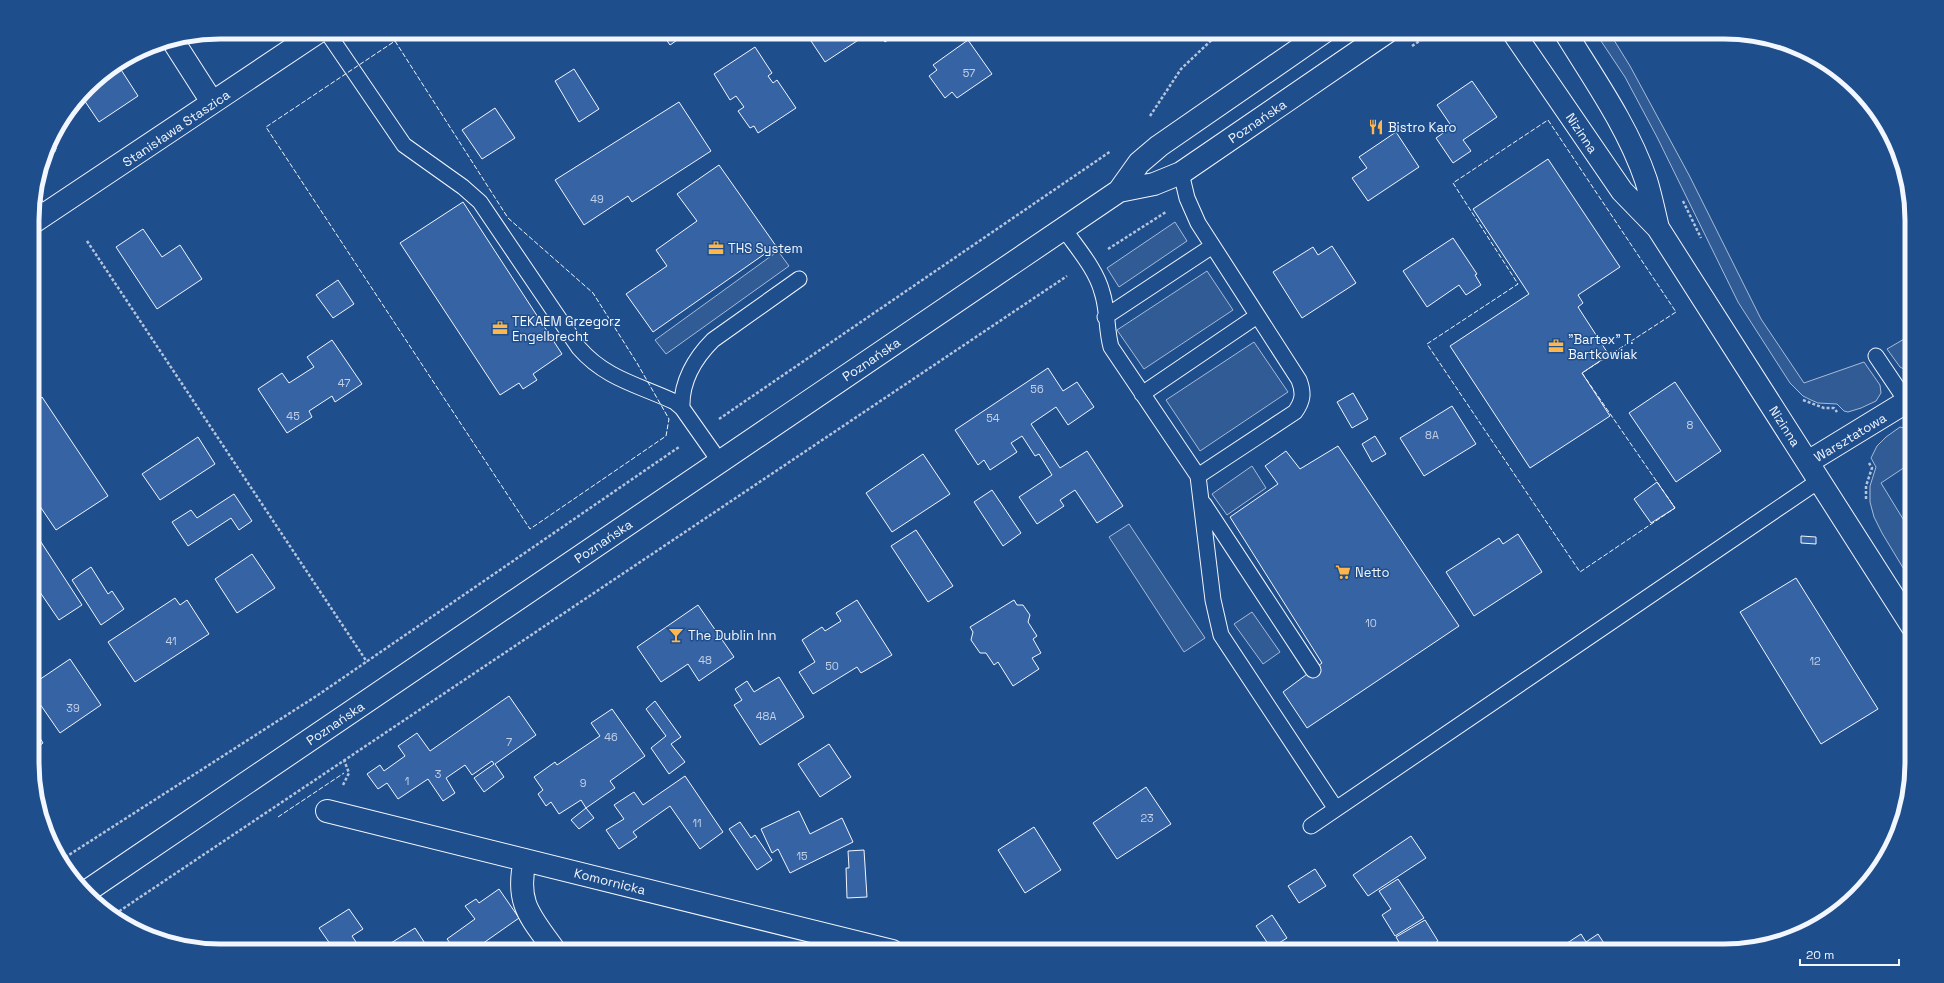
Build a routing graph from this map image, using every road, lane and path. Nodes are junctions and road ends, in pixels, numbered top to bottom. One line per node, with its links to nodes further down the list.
1 (307, 39): 9 (street, Stanisława Staszica)
2 (332, 39): 31 (lane)
3 (1213, 39): 10 (path)
4 (1314, 39): 13 (street, Poznańska)
5 (1377, 39): 12 (street, Poznańska)
6 (1518, 39): 17 (street, Nizinna)
7 (1569, 39): 17 (street, Nizinna)
8 (175, 44): 9 (street)
9 (212, 102): 16 (street, Stanisława Staszica)
10 (1149, 118)
11 (1115, 148): 33 (path)
12 (1180, 173): 13 (street, Poznańska); 14 (lane)
13 (1119, 191): 18 (street, Poznańska)
14 (1187, 198): 21 (lane); 22 (path)
15 (1682, 200): 20 (path)
16 (39, 212)
17 (1658, 228): 35 (street, Nizinna)
18 (1064, 229): 22 (lane); 34 (street, Poznańska)
19 (87, 241): 39 (path)
20 (1702, 241)
21 (1211, 247): 24 (lane); 25 (lane)
22 (1087, 263): 25 (lane); 47 (path)
23 (799, 279): 31 (lane)
24 (1257, 316): 27 (lane); 36 (lane)
25 (1105, 317): 27 (lane)
26 (1876, 356): 28 (lane)
27 (1142, 394): 36 (lane)
28 (1905, 396)
29 (1801, 399): 32 (path)
30 (1905, 407): 35 (street, Warsztatowa)
31 (682, 408): 33 (lane)
32 (1838, 414)
33 (699, 433): 34 (lane); 39 (path)
34 (720, 462): 46 (street, Poznańska)
35 (1814, 471): 38 (street, Nizinna); 41 (lane)
36 (1198, 476): 37 (lane)
37 (1202, 502): 40 (lane); 41 (lane)
38 (1905, 615)
39 (367, 662): 44 (path)
40 (1313, 670)
41 (1336, 809): 43 (lane)
42 (327, 811): 45 (street, Komornicka)
43 (1311, 826)
44 (65, 857)
45 (526, 860): 48 (street); 49 (street, Komornicka)
46 (90, 888)
47 (118, 912)
48 (550, 944)
49 (864, 944)

